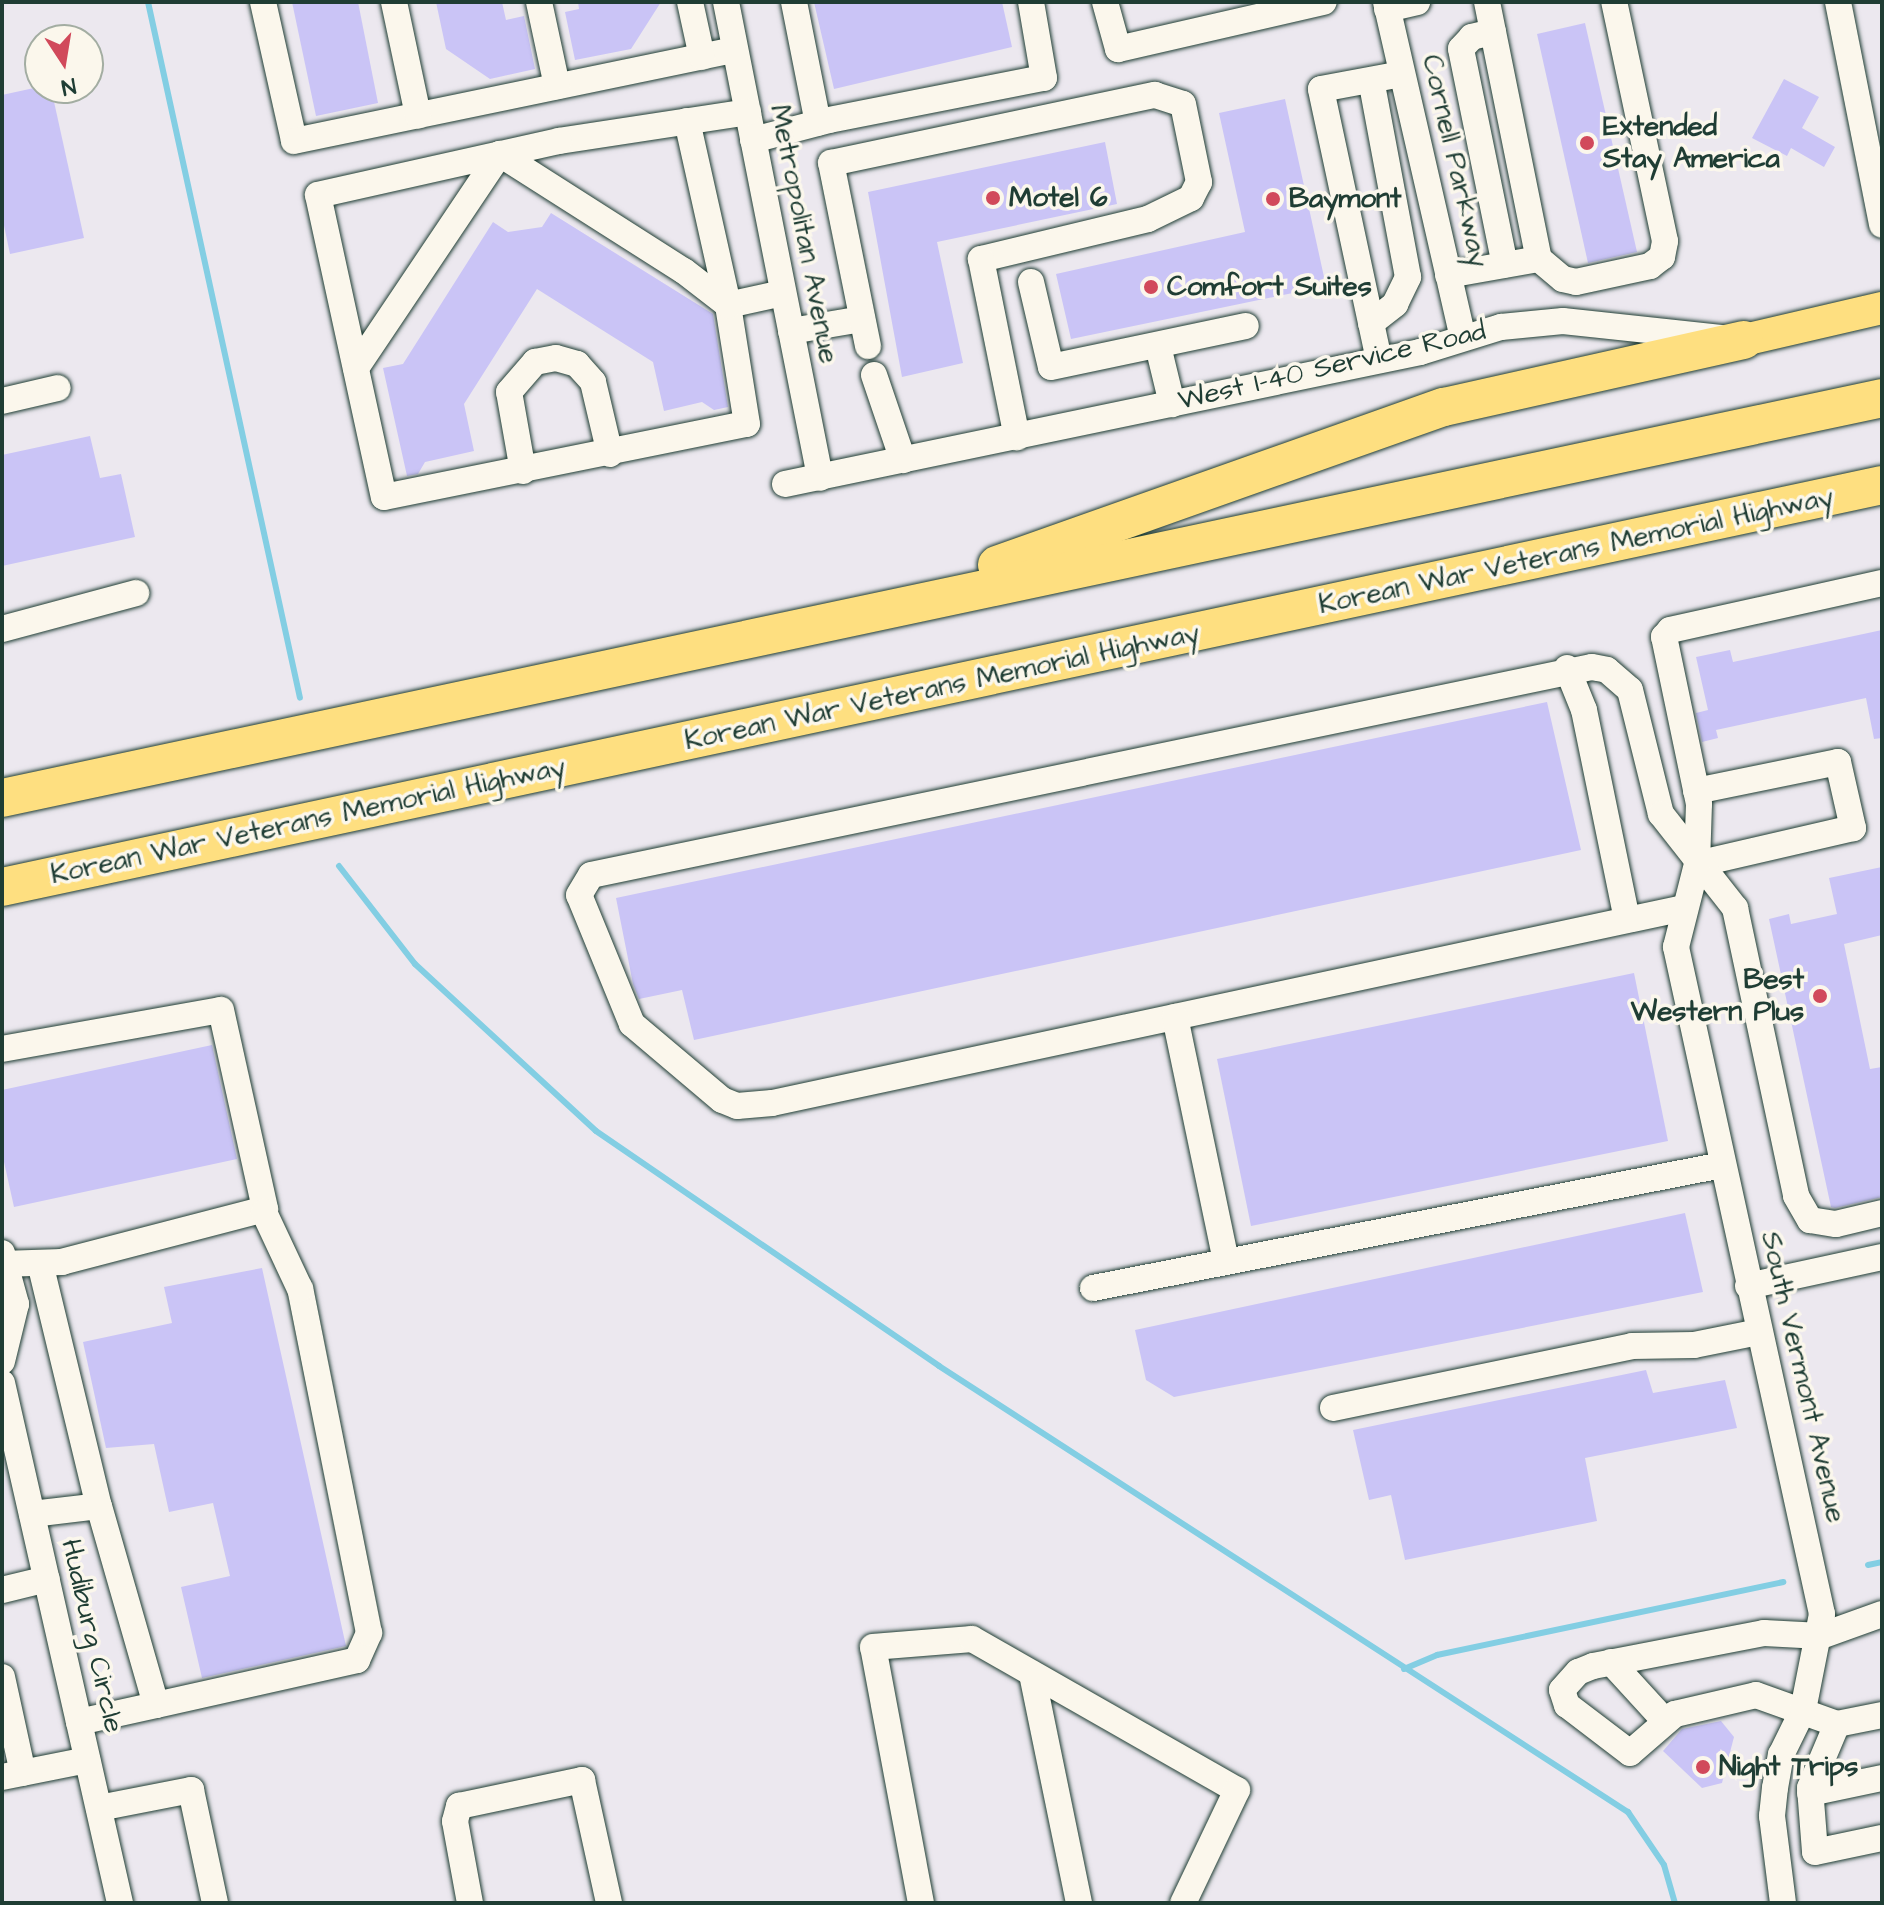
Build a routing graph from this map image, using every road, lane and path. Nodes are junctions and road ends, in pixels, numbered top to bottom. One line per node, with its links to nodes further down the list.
1 (263, 2): 22 (street)
2 (394, 2): 22 (street)
3 (539, 2): 20 (street)
4 (690, 2): 17 (street)
5 (726, 2): 16 (street, Metropolitan Avenue)
6 (794, 2): 24 (street)
7 (1031, 2): 24 (street)
8 (1105, 2): 9 (street)
9 (1324, 2)
10 (1417, 2): 14 (street)
11 (1487, 2): 15 (street)
12 (1614, 2): 28 (street)
13 (1838, 2): 27 (street)
14 (1386, 5): 18 (street, Cornell Parkway)
15 (1493, 32): 28 (street); 29 (street)
16 (735, 50): 17 (street); 21 (street, Metropolitan Avenue)
17 (702, 57): 20 (street)
18 (1402, 74): 19 (street); 30 (street, Cornell Parkway)
19 (1371, 80): 36 (street); 36 (street)
20 (557, 86): 22 (street)
21 (748, 112): 23 (street); 25 (street, Metropolitan Avenue)
22 (418, 115)
23 (687, 121): 26 (street); 33 (street)
24 (818, 123): 25 (street)
25 (753, 140): 32 (street, Metropolitan Avenue)
26 (500, 154): 33 (street); 44 (street); 44 (street)
27 (1882, 225)
28 (1539, 259): 29 (street)
29 (1505, 265): 30 (street)
30 (1448, 275): 39 (street, Cornell Parkway)
31 (1031, 282): 42 (street)
32 (783, 293): 33 (street); 38 (street, Metropolitan Avenue)
33 (728, 305): 51 (street)
34 (1882, 308): 40 (main road, West I-40 Service Road)
35 (862, 319): 38 (street); 41 (street); 50 (street)
36 (1371, 323): 43 (street)
37 (1246, 326): 42 (street)
38 (791, 331): 54 (street, Metropolitan Avenue)
39 (1462, 335): 40 (street, West I-40 Service Road); 43 (street, West I-40 Service Road)
40 (1744, 340): 61 (highway)
41 (868, 346)
42 (1158, 346): 49 (street)
43 (1379, 360): 49 (street, West I-40 Service Road)
44 (356, 368): 53 (street)
45 (874, 375): 52 (street)
46 (58, 388): 48 (street)
47 (1882, 398): 61 (highway)
48 (2, 401)
49 (1172, 404): 50 (street, West I-40 Service Road)
50 (1017, 437): 52 (street, West I-40 Service Road)
51 (610, 454): 53 (street); 53 (street)
52 (903, 460): 54 (street, West I-40 Service Road)
53 (523, 471)
54 (820, 478): 55 (street, West I-40 Service Road)
55 (785, 484)
56 (1882, 485): 58 (highway, Korean War Veterans Memorial Highway)
57 (1882, 506): 58 (highway)
58 (1710, 523): 67 (highway, Korean War Veterans Memorial Highway)
59 (1882, 583): 64 (street, South Vermont Avenue)
60 (136, 593): 62 (street)
61 (851, 617): 65 (highway)
62 (2, 629)
63 (1567, 668): 66 (street); 69 (street); 70 (street)
64 (1696, 791): 66 (street, South Vermont Avenue); 66 (street)
65 (2, 798)
66 (1697, 864): 68 (street, South Vermont Avenue); 74 (street)
67 (2, 887)
68 (1684, 908): 69 (street); 72 (street, South Vermont Avenue)
69 (1627, 920): 70 (street)
70 (1175, 1017): 77 (street)
71 (2, 1049): 73 (street)
72 (1722, 1165): 77 (street); 79 (street, South Vermont Avenue)
73 (264, 1212): 78 (street); 94 (street)
74 (1882, 1213)
75 (1882, 1257): 79 (street)
76 (3, 1260): 78 (street); 82 (street)
77 (1226, 1262): 80 (street)
78 (40, 1263): 85 (street)
79 (1748, 1286): 81 (street, South Vermont Avenue)
80 (1093, 1288)
81 (1759, 1332): 84 (street); 90 (street, South Vermont Avenue)
82 (2, 1361)
83 (2, 1383): 86 (street, Hudiburg Circle)
84 (1333, 1408)
85 (99, 1506): 86 (street); 94 (street)
86 (32, 1514): 87 (street, Hudiburg Circle)
87 (47, 1579): 88 (street); 98 (street, Hudiburg Circle)
88 (2, 1590)
89 (1882, 1614): 90 (street)
90 (1821, 1636): 91 (street); 95 (street, South Vermont Avenue)
91 (1611, 1662): 97 (street); 97 (street)
92 (1032, 1674): 110 (street); 111 (street); 112 (street)
93 (2, 1677): 101 (street)
94 (156, 1705): 98 (street)
95 (1803, 1710): 97 (street); 99 (street); 113 (street, South Vermont Avenue)
96 (1882, 1715): 99 (street)
97 (1664, 1720)
98 (79, 1722): 100 (street, Hudiburg Circle)
99 (1837, 1724): 103 (street)
100 (87, 1760): 101 (street); 104 (street, Hudiburg Circle)
101 (13, 1775)
102 (1882, 1778): 103 (street)
103 (1810, 1793): 105 (street)
104 (99, 1808): 106 (street, Hudiburg Circle); 107 (street)
105 (1882, 1838)
106 (120, 1903)
107 (215, 1903)
108 (470, 1903): 109 (street)
109 (609, 1903)
110 (921, 1903)
111 (1079, 1903)
112 (1183, 1903)
113 (1783, 1903)

